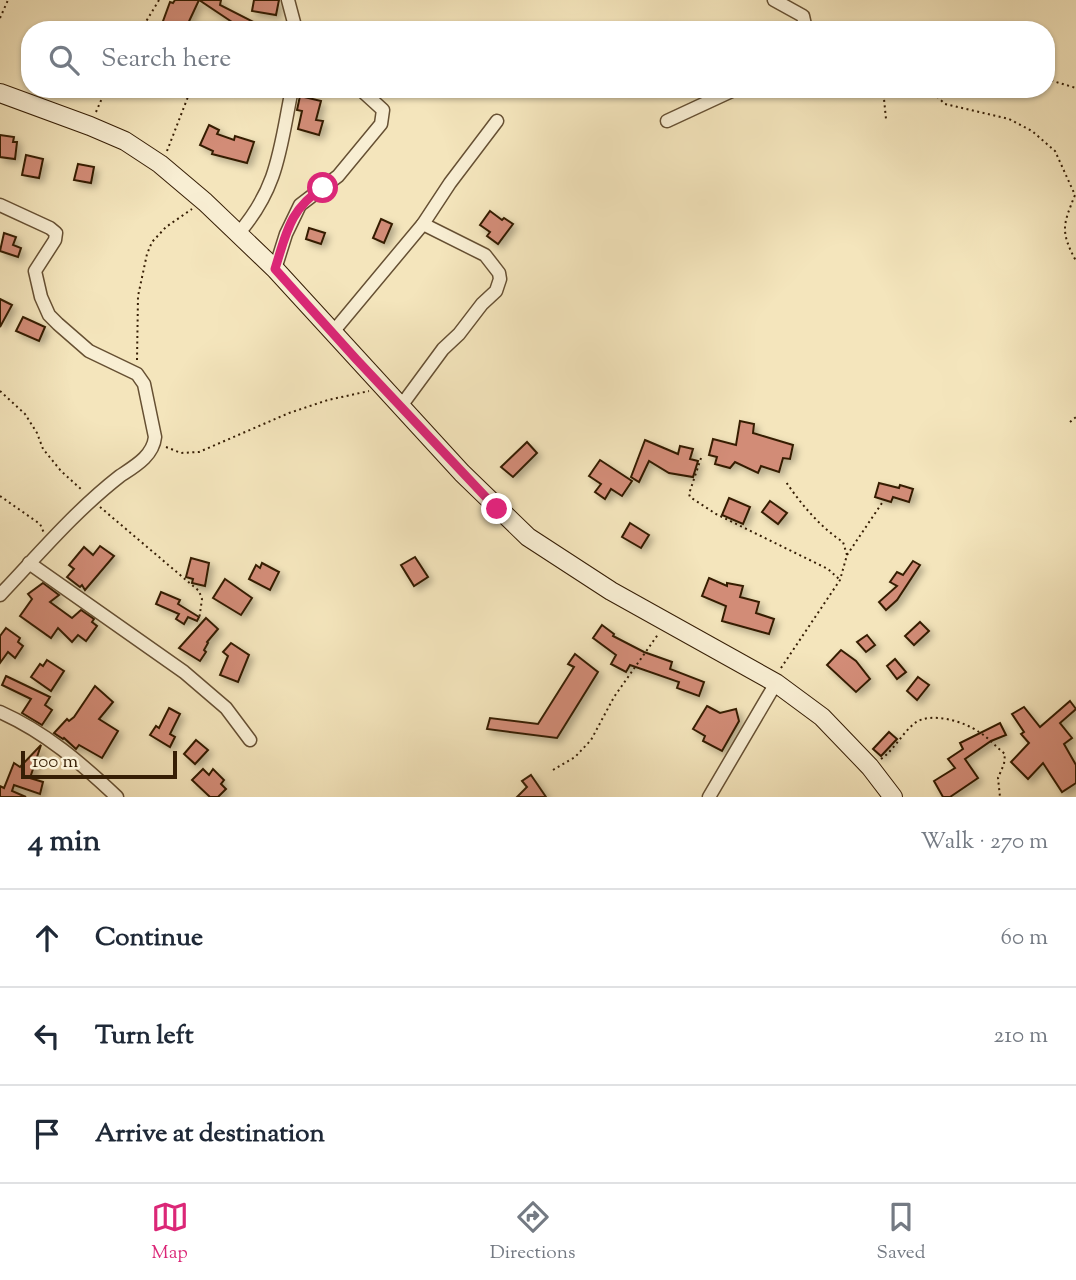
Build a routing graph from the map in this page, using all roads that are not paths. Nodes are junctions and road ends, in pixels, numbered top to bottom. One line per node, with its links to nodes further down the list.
1 (288, 0): 3 (street)
2 (774, 0): 4 (street)
3 (294, 21)
4 (802, 21)
5 (0, 93): 13 (main road)
6 (290, 98): 13 (street)
7 (370, 98): 14 (street)
8 (717, 98): 10 (street)
9 (497, 121): 12 (street)
10 (667, 121)
11 (0, 205): 17 (street)
12 (423, 224): 15 (street); 16 (street)
13 (238, 234): 14 (main road)
14 (275, 269): 15 (main road)
15 (333, 332): 16 (main road)
16 (401, 406): 19 (main road)
17 (29, 563): 18 (street); 21 (street)
18 (0, 595)
19 (774, 682): 23 (street); 24 (main road)
20 (0, 712): 22 (street)
21 (250, 740)
22 (117, 797)
23 (709, 797)
24 (892, 797)

